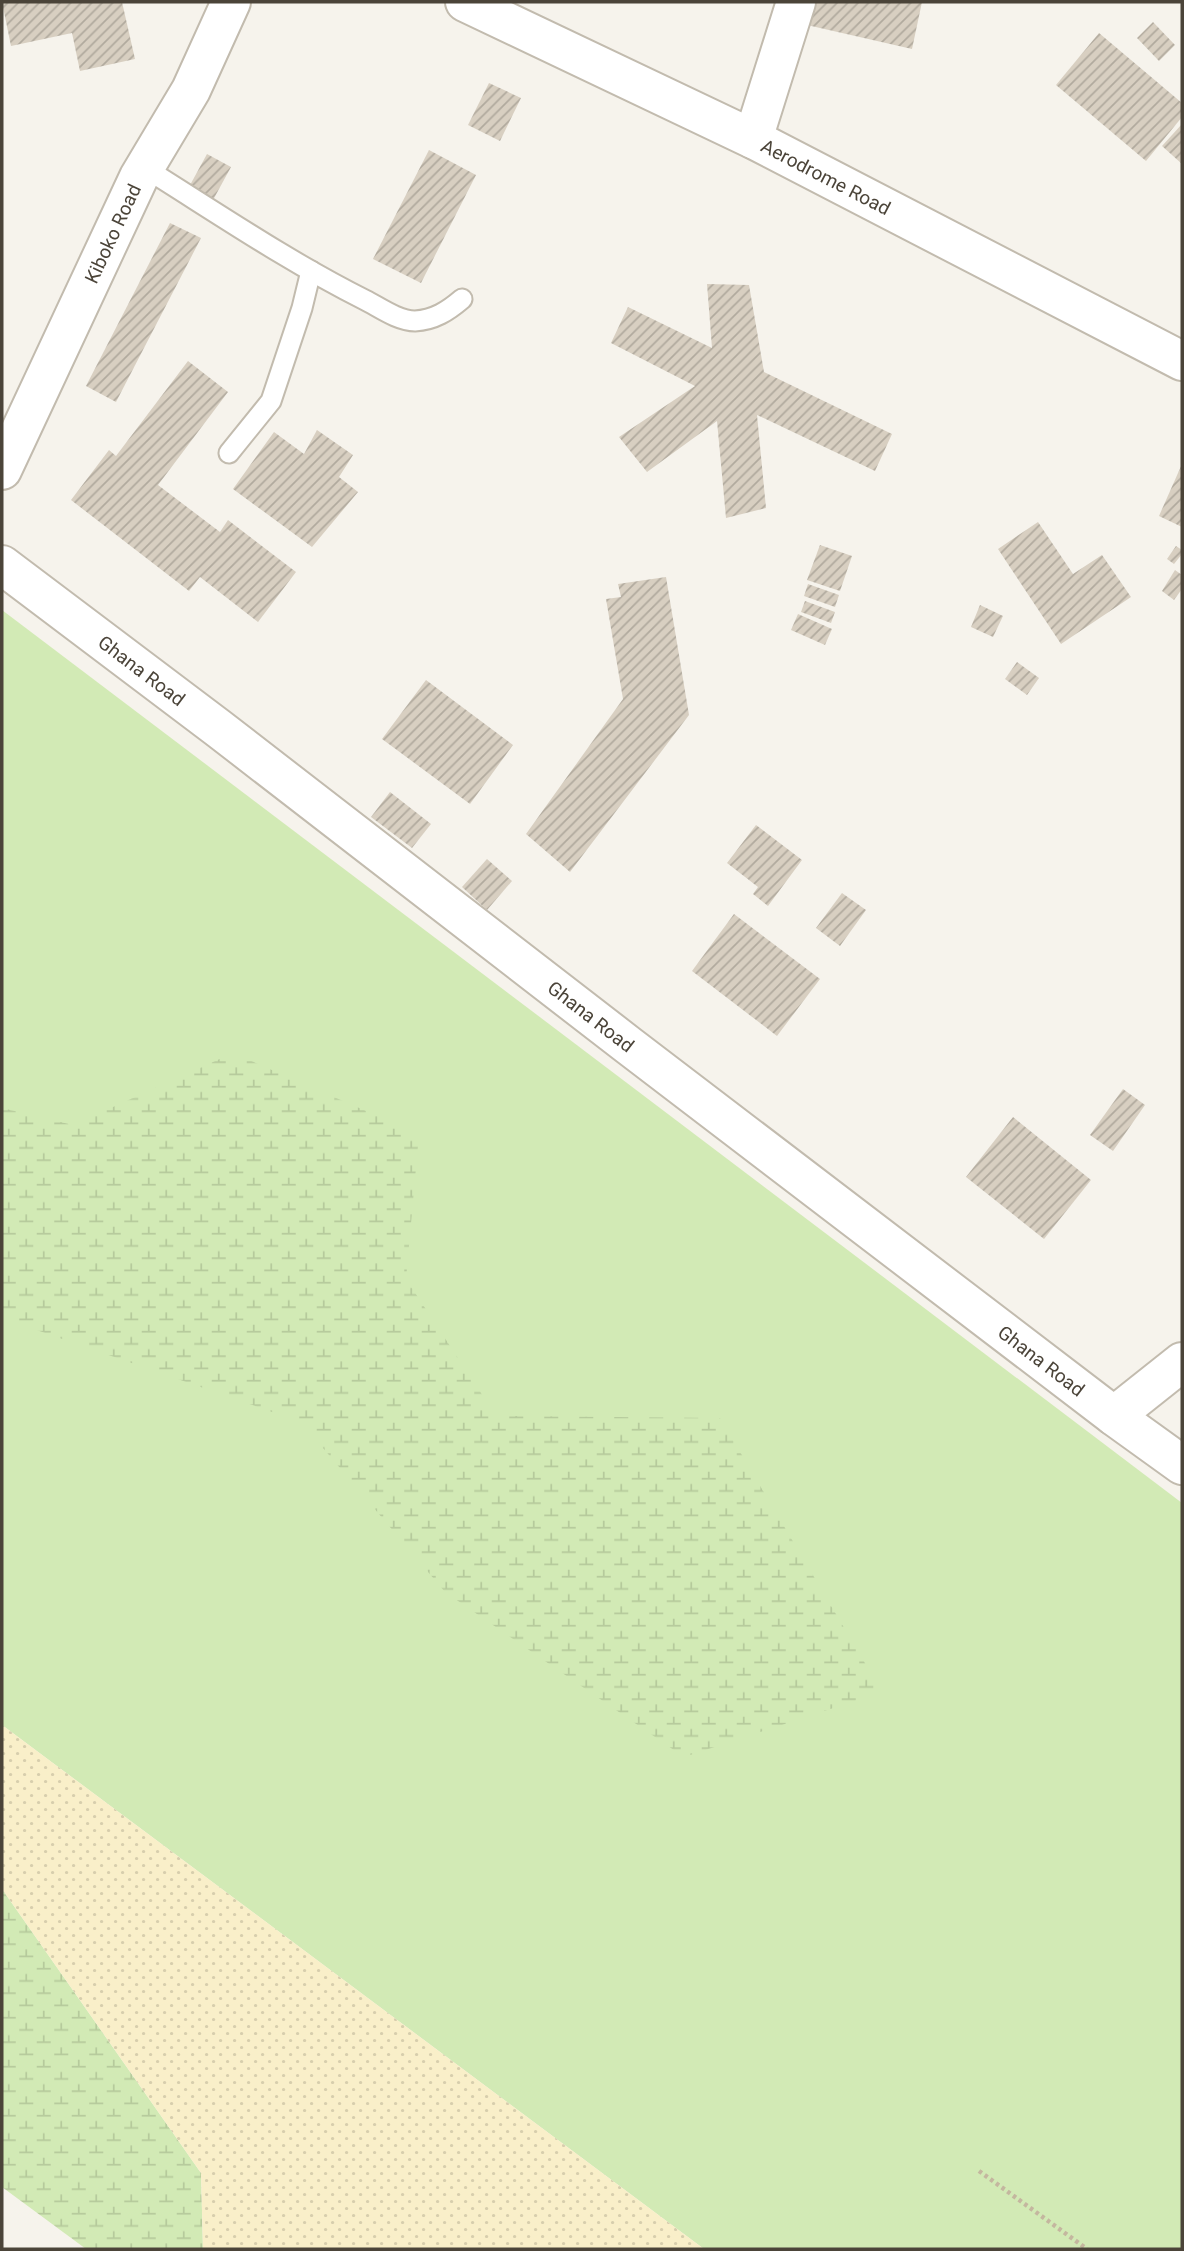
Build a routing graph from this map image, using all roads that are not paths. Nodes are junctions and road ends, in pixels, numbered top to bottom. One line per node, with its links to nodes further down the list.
1 (231, 2): 5 (street, Kiboko Road)
2 (465, 2): 4 (street, Aerodrome Road)
3 (796, 2): 4 (street)
4 (753, 139): 8 (street, Aerodrome Road)
5 (145, 168): 6 (lane); 10 (street, Kiboko Road)
6 (311, 271): 7 (lane); 9 (lane)
7 (462, 299)
8 (1182, 361)
9 (229, 453)
10 (2, 470)
11 (2, 565): 13 (street, Ghana Road)
12 (1182, 1362): 13 (street)
13 (1114, 1416): 14 (street, Ghana Road)
14 (1182, 1465)

